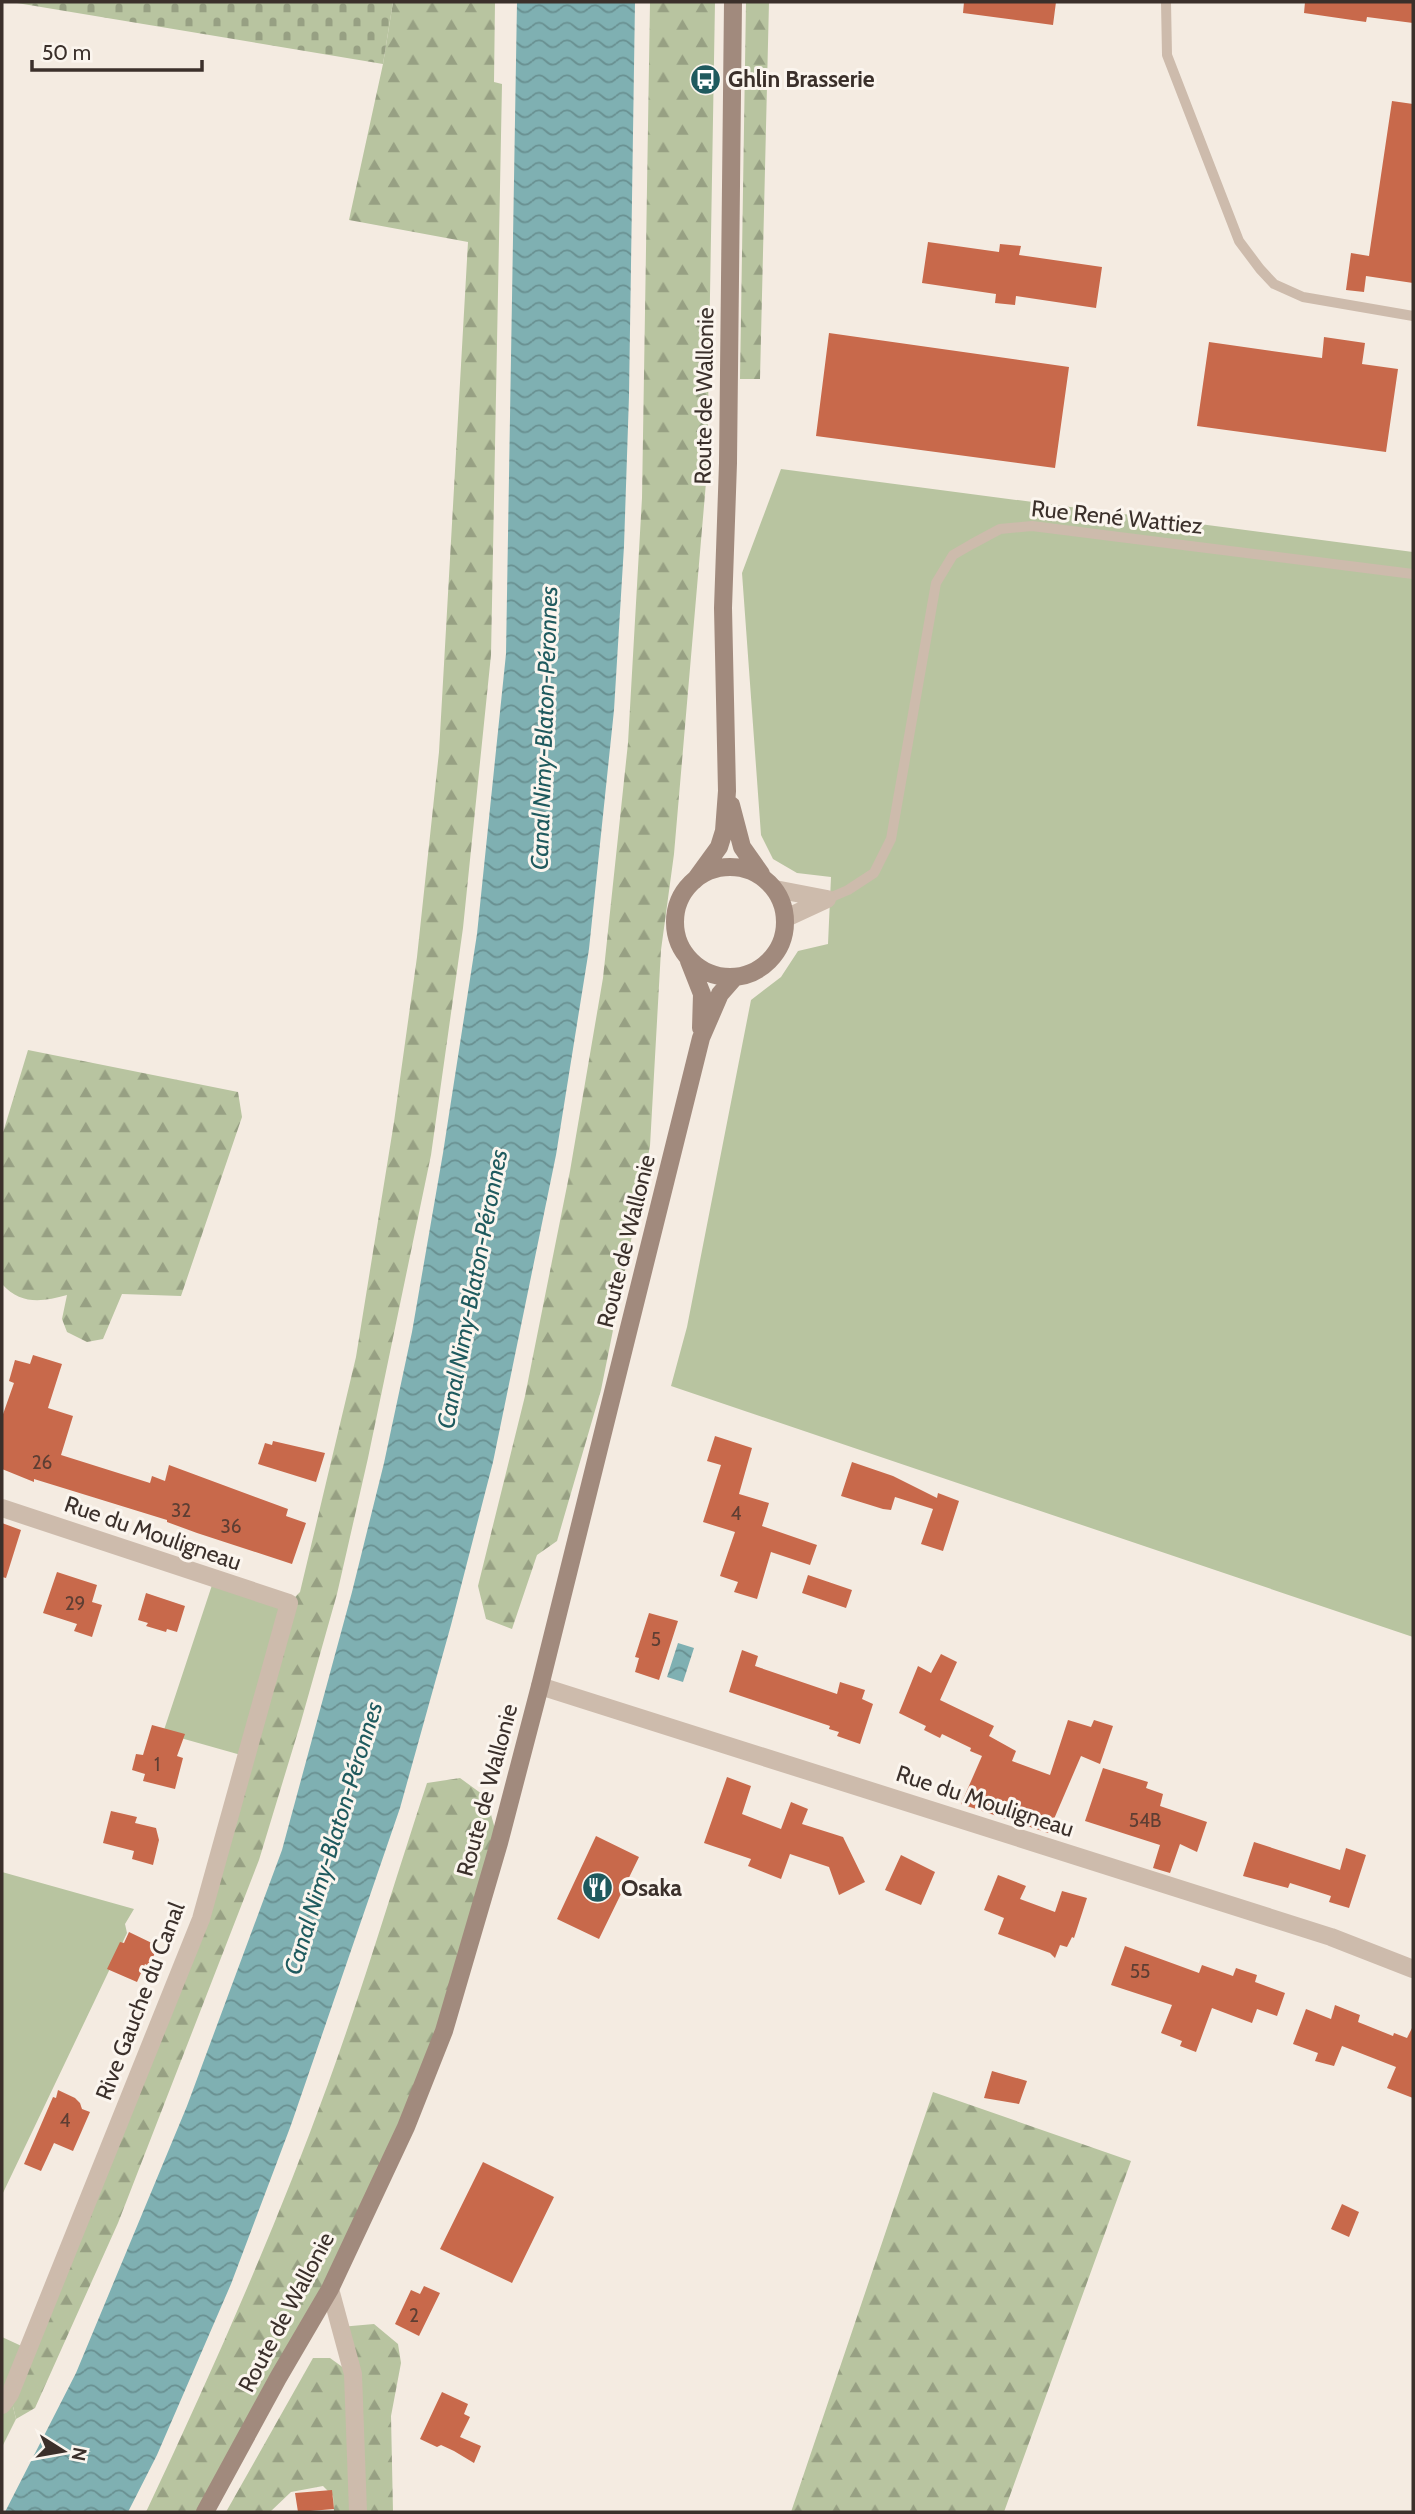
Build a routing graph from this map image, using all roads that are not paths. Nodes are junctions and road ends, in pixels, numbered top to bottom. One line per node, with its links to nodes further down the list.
1 (733, 2): 5 (main road, Route de Wallonie)
2 (1166, 2): 3 (lane)
3 (1413, 316)
4 (1413, 574): 8 (lane, Rue René Wattiez)
5 (727, 792): 6 (main road); 7 (main road)
6 (695, 880): 7 (main road); 10 (main road)
7 (770, 884): 8 (street); 9 (main road)
8 (827, 899): 9 (street)
9 (786, 918): 11 (main road)
10 (687, 957): 11 (main road); 12 (main road)
11 (734, 978): 12 (main road)
12 (701, 1038): 15 (main road, Route de Wallonie)
13 (2, 1508): 14 (street, Rue du Mouligneau)
14 (289, 1603): 18 (street, Rive Gauche du Canal)
15 (540, 1686): 16 (street, Rue du Mouligneau); 17 (main road, Route de Wallonie)
16 (1413, 1969)
17 (330, 2289): 19 (main road, Route de Wallonie); 20 (street)
18 (2, 2405)
19 (205, 2512)
20 (358, 2512)

